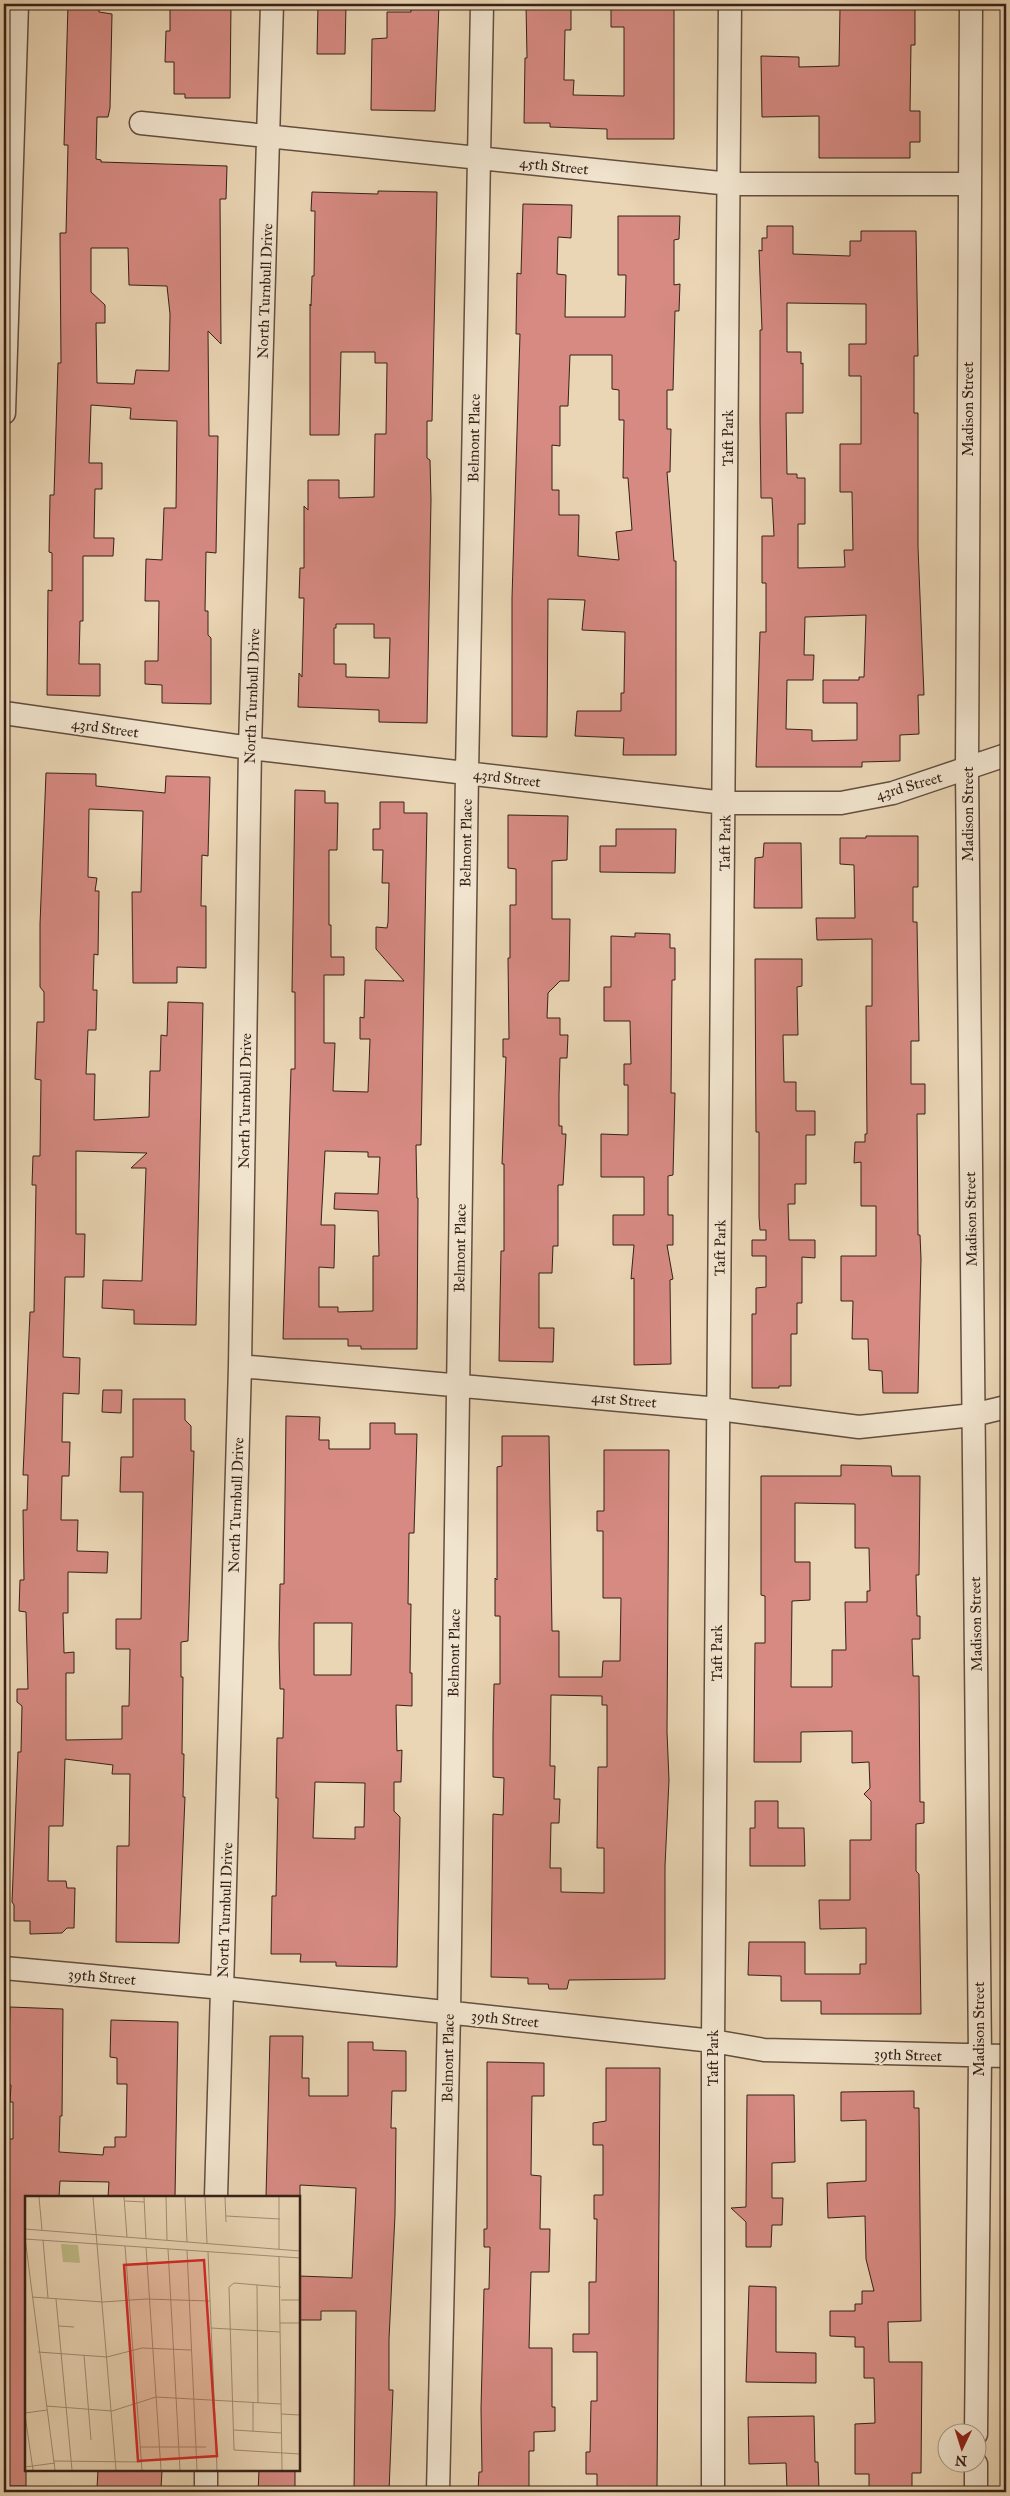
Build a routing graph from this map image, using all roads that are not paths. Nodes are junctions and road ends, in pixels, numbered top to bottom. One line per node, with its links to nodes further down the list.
1 (17, 4): 11 (street)
2 (272, 4): 7 (street, North Turnbull Drive)
3 (482, 4): 8 (street, Belmont Place)
4 (730, 4): 9 (street, Taft Park)
5 (970, 4): 10 (street, Madison Street)
6 (141, 123): 7 (street, 45th Street)
7 (270, 135): 8 (street, 45th Street); 13 (street, North Turnbull Drive)
8 (480, 158): 9 (street, 45th Street); 16 (street, Belmont Place)
9 (730, 184): 10 (street, 45th Street); 17 (street, Taft Park)
10 (969, 184): 15 (street, Madison Street)
11 (4, 413)
12 (4, 713): 13 (street, 43rd Street)
13 (250, 748): 16 (street, 43rd Street); 18 (street, North Turnbull Drive)
14 (1006, 755): 15 (street, 43rd Street)
15 (967, 769): 17 (street, 43rd Street); 22 (street, Madison Street)
16 (467, 773): 17 (street, 43rd Street); 19 (street, Belmont Place)
17 (725, 803): 21 (street, Taft Park)
18 (240, 1366): 19 (street, 41st Street); 24 (street, North Turnbull Drive)
19 (458, 1384): 21 (street, 41st Street); 25 (street, Belmont Place)
20 (1006, 1407): 22 (street, 41st Street)
21 (719, 1409): 22 (street, 41st Street); 26 (street, Taft Park)
22 (974, 1415): 28 (street, Madison Street)
23 (4, 1968): 24 (street, 39th Street)
24 (222, 1988): 25 (street, 39th Street); 29 (street, North Turnbull Drive)
25 (449, 2013): 26 (street, 39th Street); 34 (street, Belmont Place)
26 (713, 2041): 28 (street, 39th Street); 35 (street, Taft Park)
27 (1006, 2056): 28 (street, 39th Street)
28 (980, 2057): 30 (street, Madison Street)
29 (216, 2196)
30 (976, 2424)
31 (206, 2471): 33 (street)
32 (976, 2474): 36 (street)
33 (206, 2492)
34 (438, 2492)
35 (713, 2492)
36 (976, 2492)

